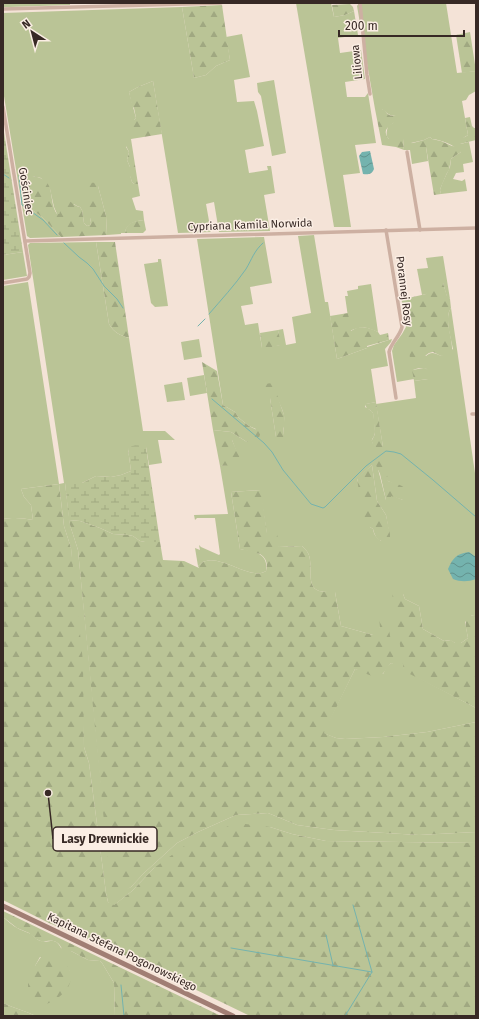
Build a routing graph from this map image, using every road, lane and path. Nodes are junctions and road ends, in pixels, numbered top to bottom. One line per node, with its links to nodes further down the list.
1 (221, 3): 3 (street)
2 (360, 3): 5 (street, Liliowa)
3 (73, 5): 4 (street)
4 (3, 9)
5 (370, 94)
6 (3, 107): 11 (street, Gościniec)
7 (407, 152): 10 (street)
8 (476, 228): 10 (street, Cypriana Kamila Norwida)
9 (386, 230): 10 (street, Cypriana Kamila Norwida); 11 (street, Cypriana Kamila Norwida); 13 (street, Porannej Rosy)
10 (420, 230)
11 (25, 241): 12 (street, Gościniec)
12 (3, 283)
13 (396, 398)
14 (3, 906): 15 (main road, Kapitana Stefana Pogonowskiego)
15 (233, 1016)

